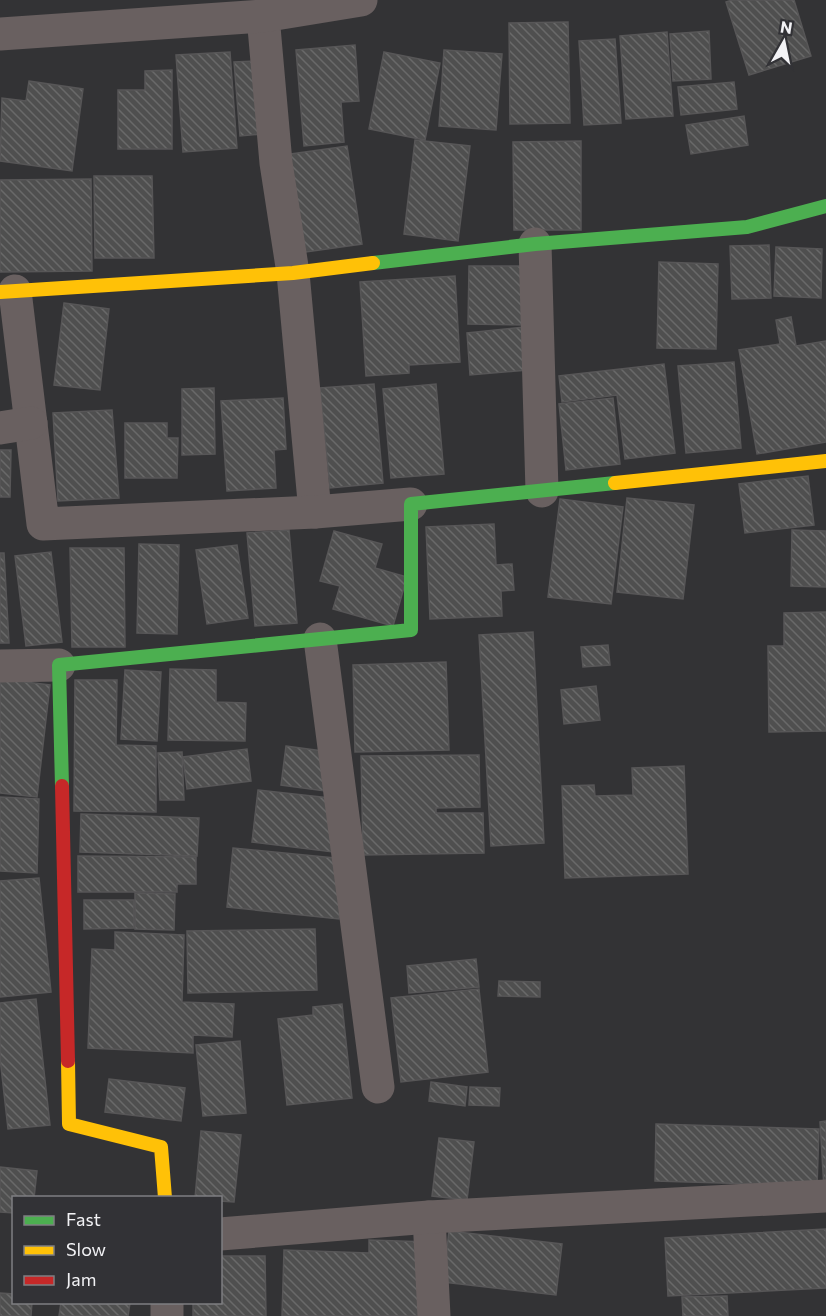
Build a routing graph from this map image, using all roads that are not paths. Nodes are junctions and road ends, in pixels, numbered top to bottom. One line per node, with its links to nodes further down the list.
1 (360, 0): 2 (street)
2 (263, 16): 3 (street); 6 (street)
3 (0, 34)
4 (826, 206): 5 (street)
5 (535, 244): 6 (street); 10 (street)
6 (293, 273): 7 (street); 12 (street)
7 (7, 291): 8 (street)
8 (15, 425): 12 (street)
9 (826, 461): 10 (street)
10 (542, 491): 11 (street)
11 (411, 504): 12 (street); 13 (street)
12 (315, 512)
13 (320, 639): 14 (street); 16 (street)
14 (59, 665): 15 (street); 17 (street)
15 (0, 666)
16 (378, 1087)
17 (165, 1196)
18 (826, 1196): 19 (street)
19 (429, 1217): 20 (street); 21 (street)
20 (222, 1234)
21 (434, 1316)

